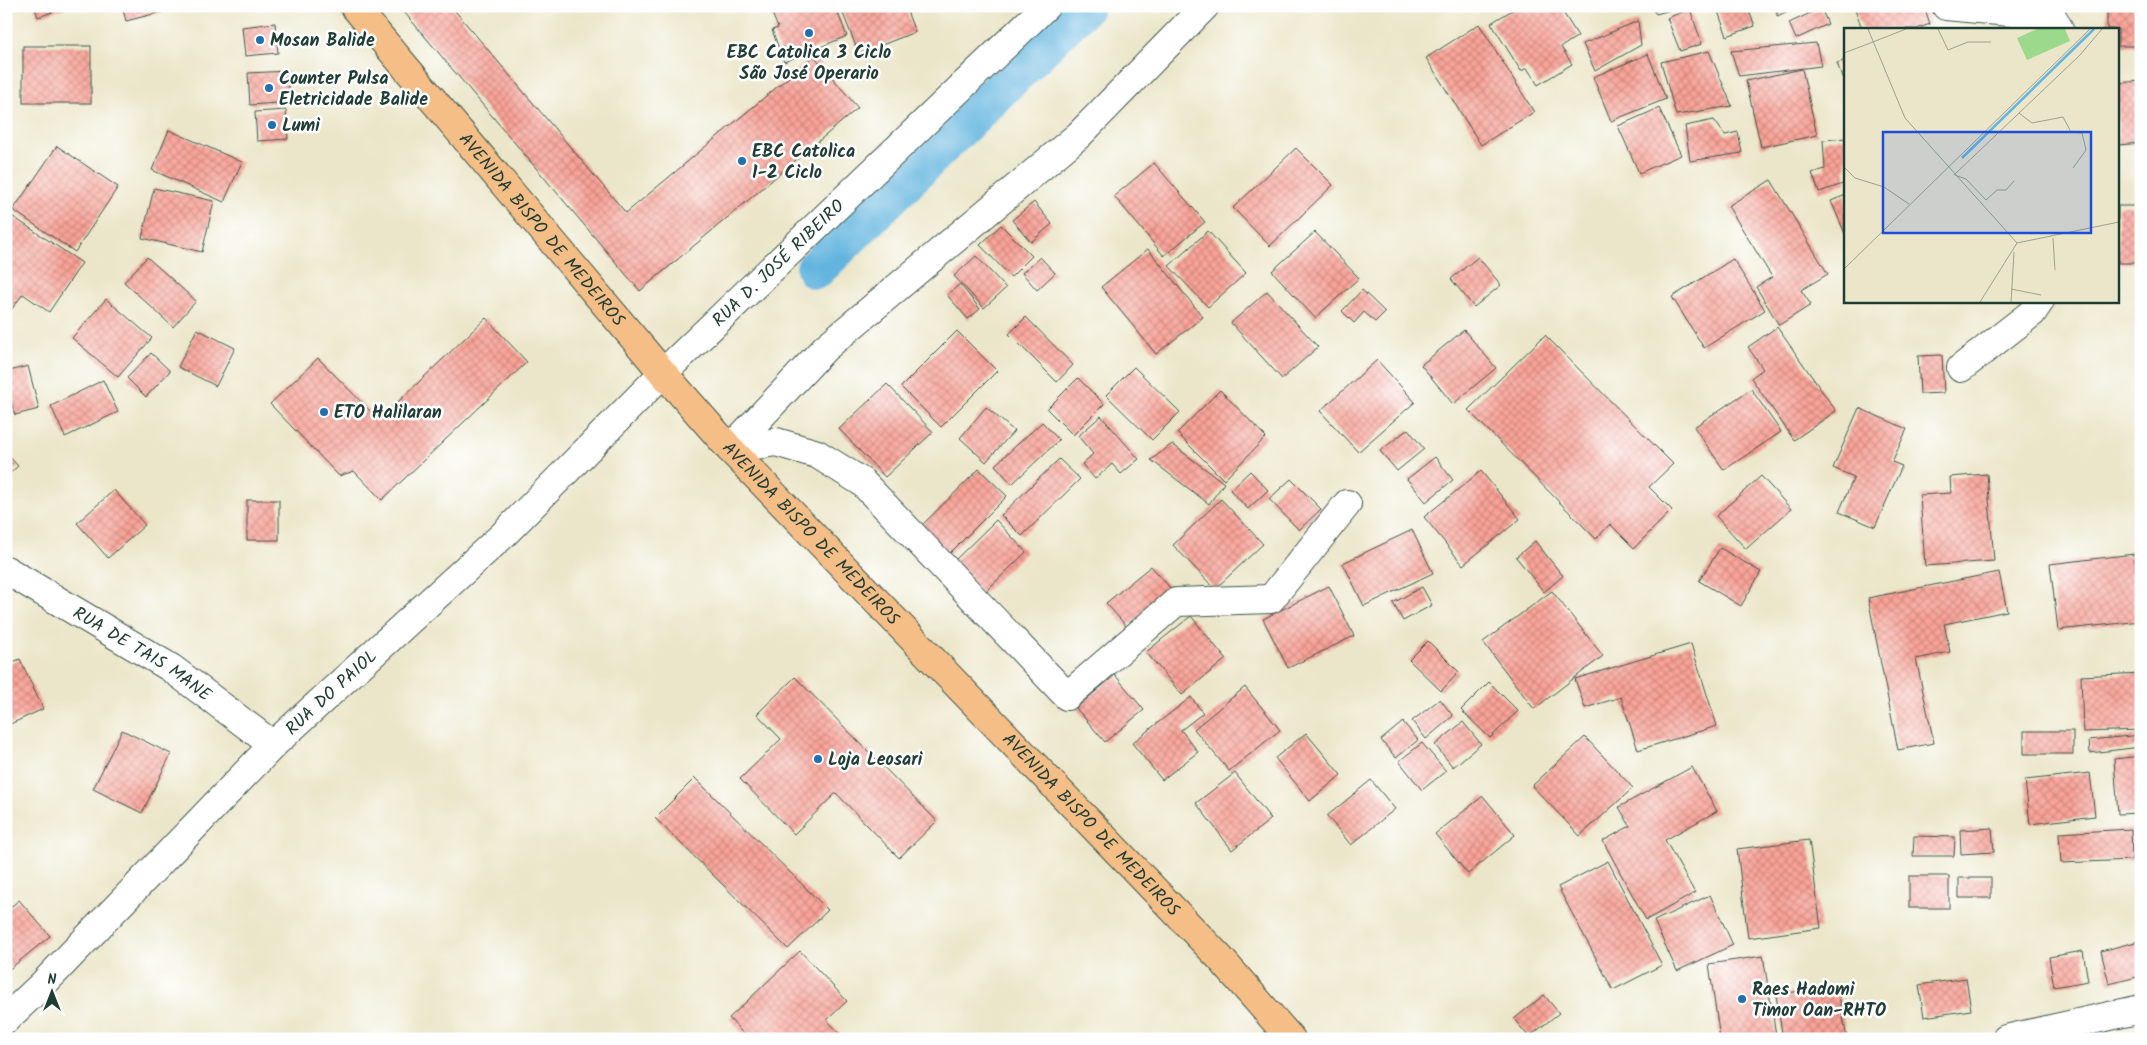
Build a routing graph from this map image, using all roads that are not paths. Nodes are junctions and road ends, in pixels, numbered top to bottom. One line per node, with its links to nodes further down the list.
1 (354, 6): 8 (main road, AVENIDA BISPO DE MEDEIROS)
2 (1046, 6): 8 (street, RUA D. JOSÉ RIBEIRO)
3 (1205, 6): 9 (street)
4 (1946, 6): 5 (street)
5 (2058, 28)
6 (2039, 302): 7 (street)
7 (1961, 368)
8 (662, 374): 9 (main road, AVENIDA BISPO DE MEDEIROS); 12 (street, RUA DO PAIOL)
9 (730, 449): 10 (street); 15 (main road, AVENIDA BISPO DE MEDEIROS)
10 (1347, 504)
11 (6, 570): 12 (street, RUA DE TAIS MANE)
12 (273, 745): 14 (street, RUA DO PAIOL)
13 (2141, 1009): 16 (street)
14 (6, 1019)
15 (1291, 1039)
16 (2006, 1039)

